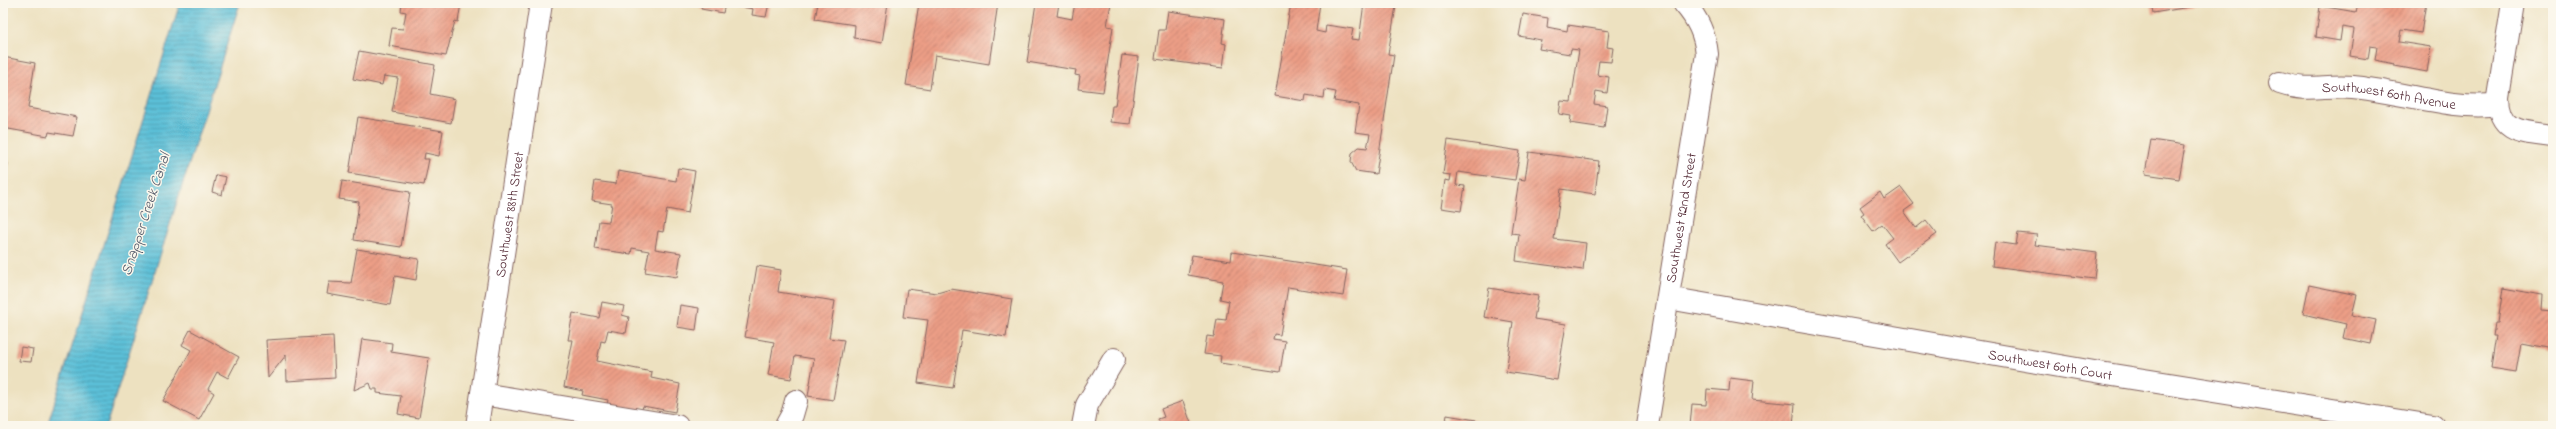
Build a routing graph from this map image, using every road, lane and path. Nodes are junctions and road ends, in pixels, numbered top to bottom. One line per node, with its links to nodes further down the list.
1 (541, 3): 9 (street, Southwest 88th Street)
2 (2513, 3): 5 (street)
3 (1688, 7): 7 (street, Southwest 92nd Street)
4 (2280, 83): 5 (street, Southwest 60th Avenue)
5 (2500, 111): 6 (street)
6 (2553, 136)
7 (1668, 298): 15 (street, Southwest 92nd Street); 16 (street, Southwest 60th Court)
8 (1114, 359): 14 (street)
9 (482, 394): 11 (street, Southwest 88th Street); 12 (street)
10 (796, 401): 13 (street)
11 (477, 426)
12 (677, 426)
13 (786, 426)
14 (1083, 426)
15 (1647, 426)
16 (2433, 426)

